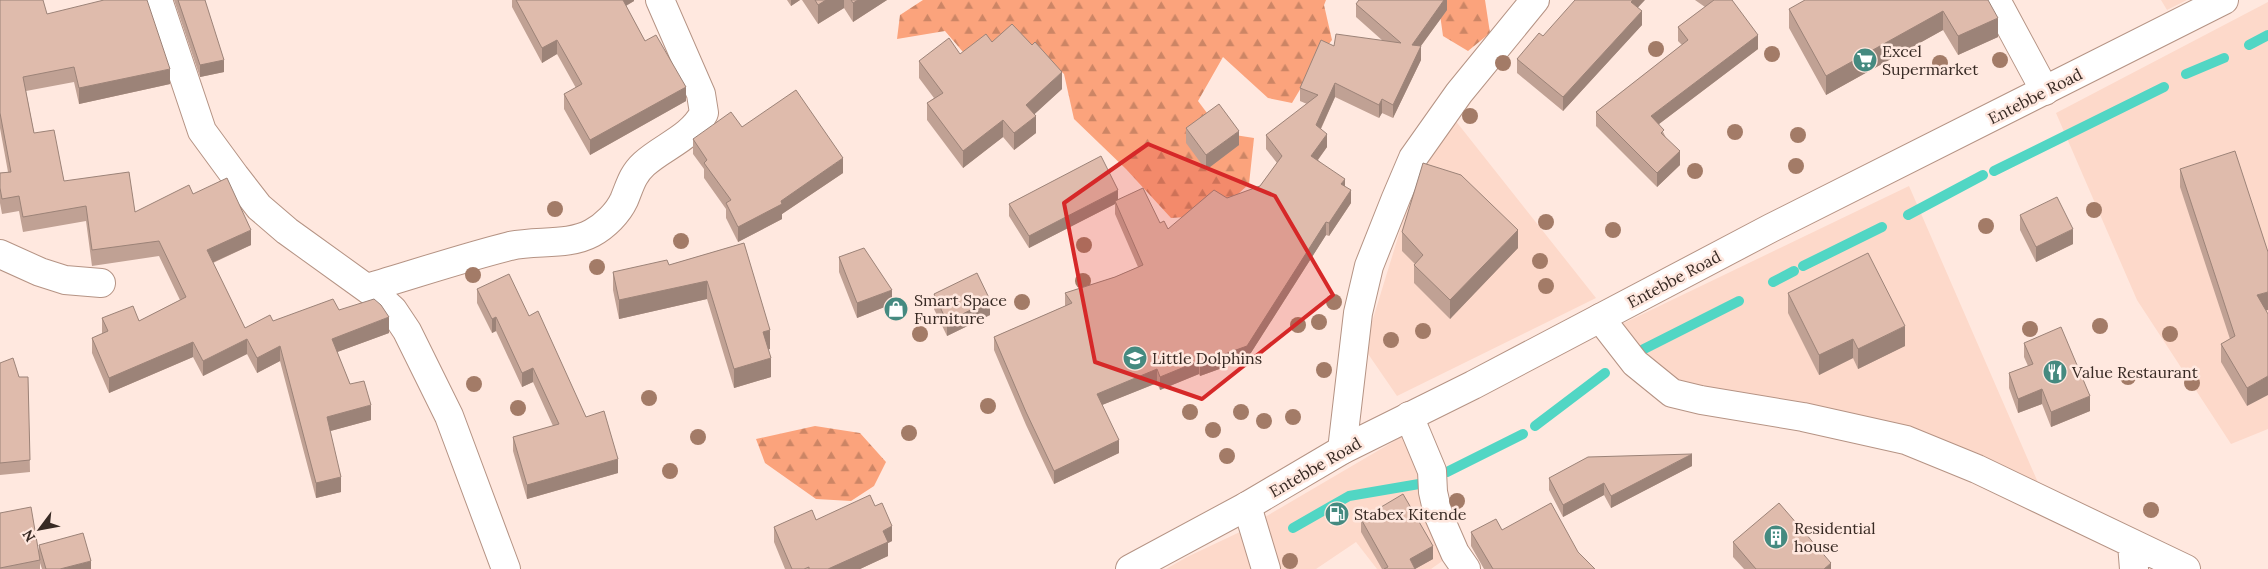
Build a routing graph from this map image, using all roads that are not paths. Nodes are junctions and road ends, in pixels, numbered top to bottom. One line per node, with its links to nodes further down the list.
1 (158, 0): 9 (street)
2 (660, 0): 9 (street)
3 (1535, 0): 12 (street)
4 (1996, 0): 6 (street)
5 (2224, 0): 6 (street, Entebbe Road)
6 (2045, 91): 10 (street, Entebbe Road)
7 (0, 254): 8 (street)
8 (101, 283)
9 (368, 288): 15 (street)
10 (1600, 318): 11 (street, Entebbe Road); 14 (street)
11 (1408, 416): 12 (street, Entebbe Road); 18 (street)
12 (1342, 450): 13 (street, Entebbe Road)
13 (1247, 506): 16 (street, Entebbe Road); 17 (street)
14 (2133, 556): 19 (street)
15 (506, 569)
16 (1130, 569)
17 (1266, 569)
18 (1466, 569)
19 (2186, 569)

